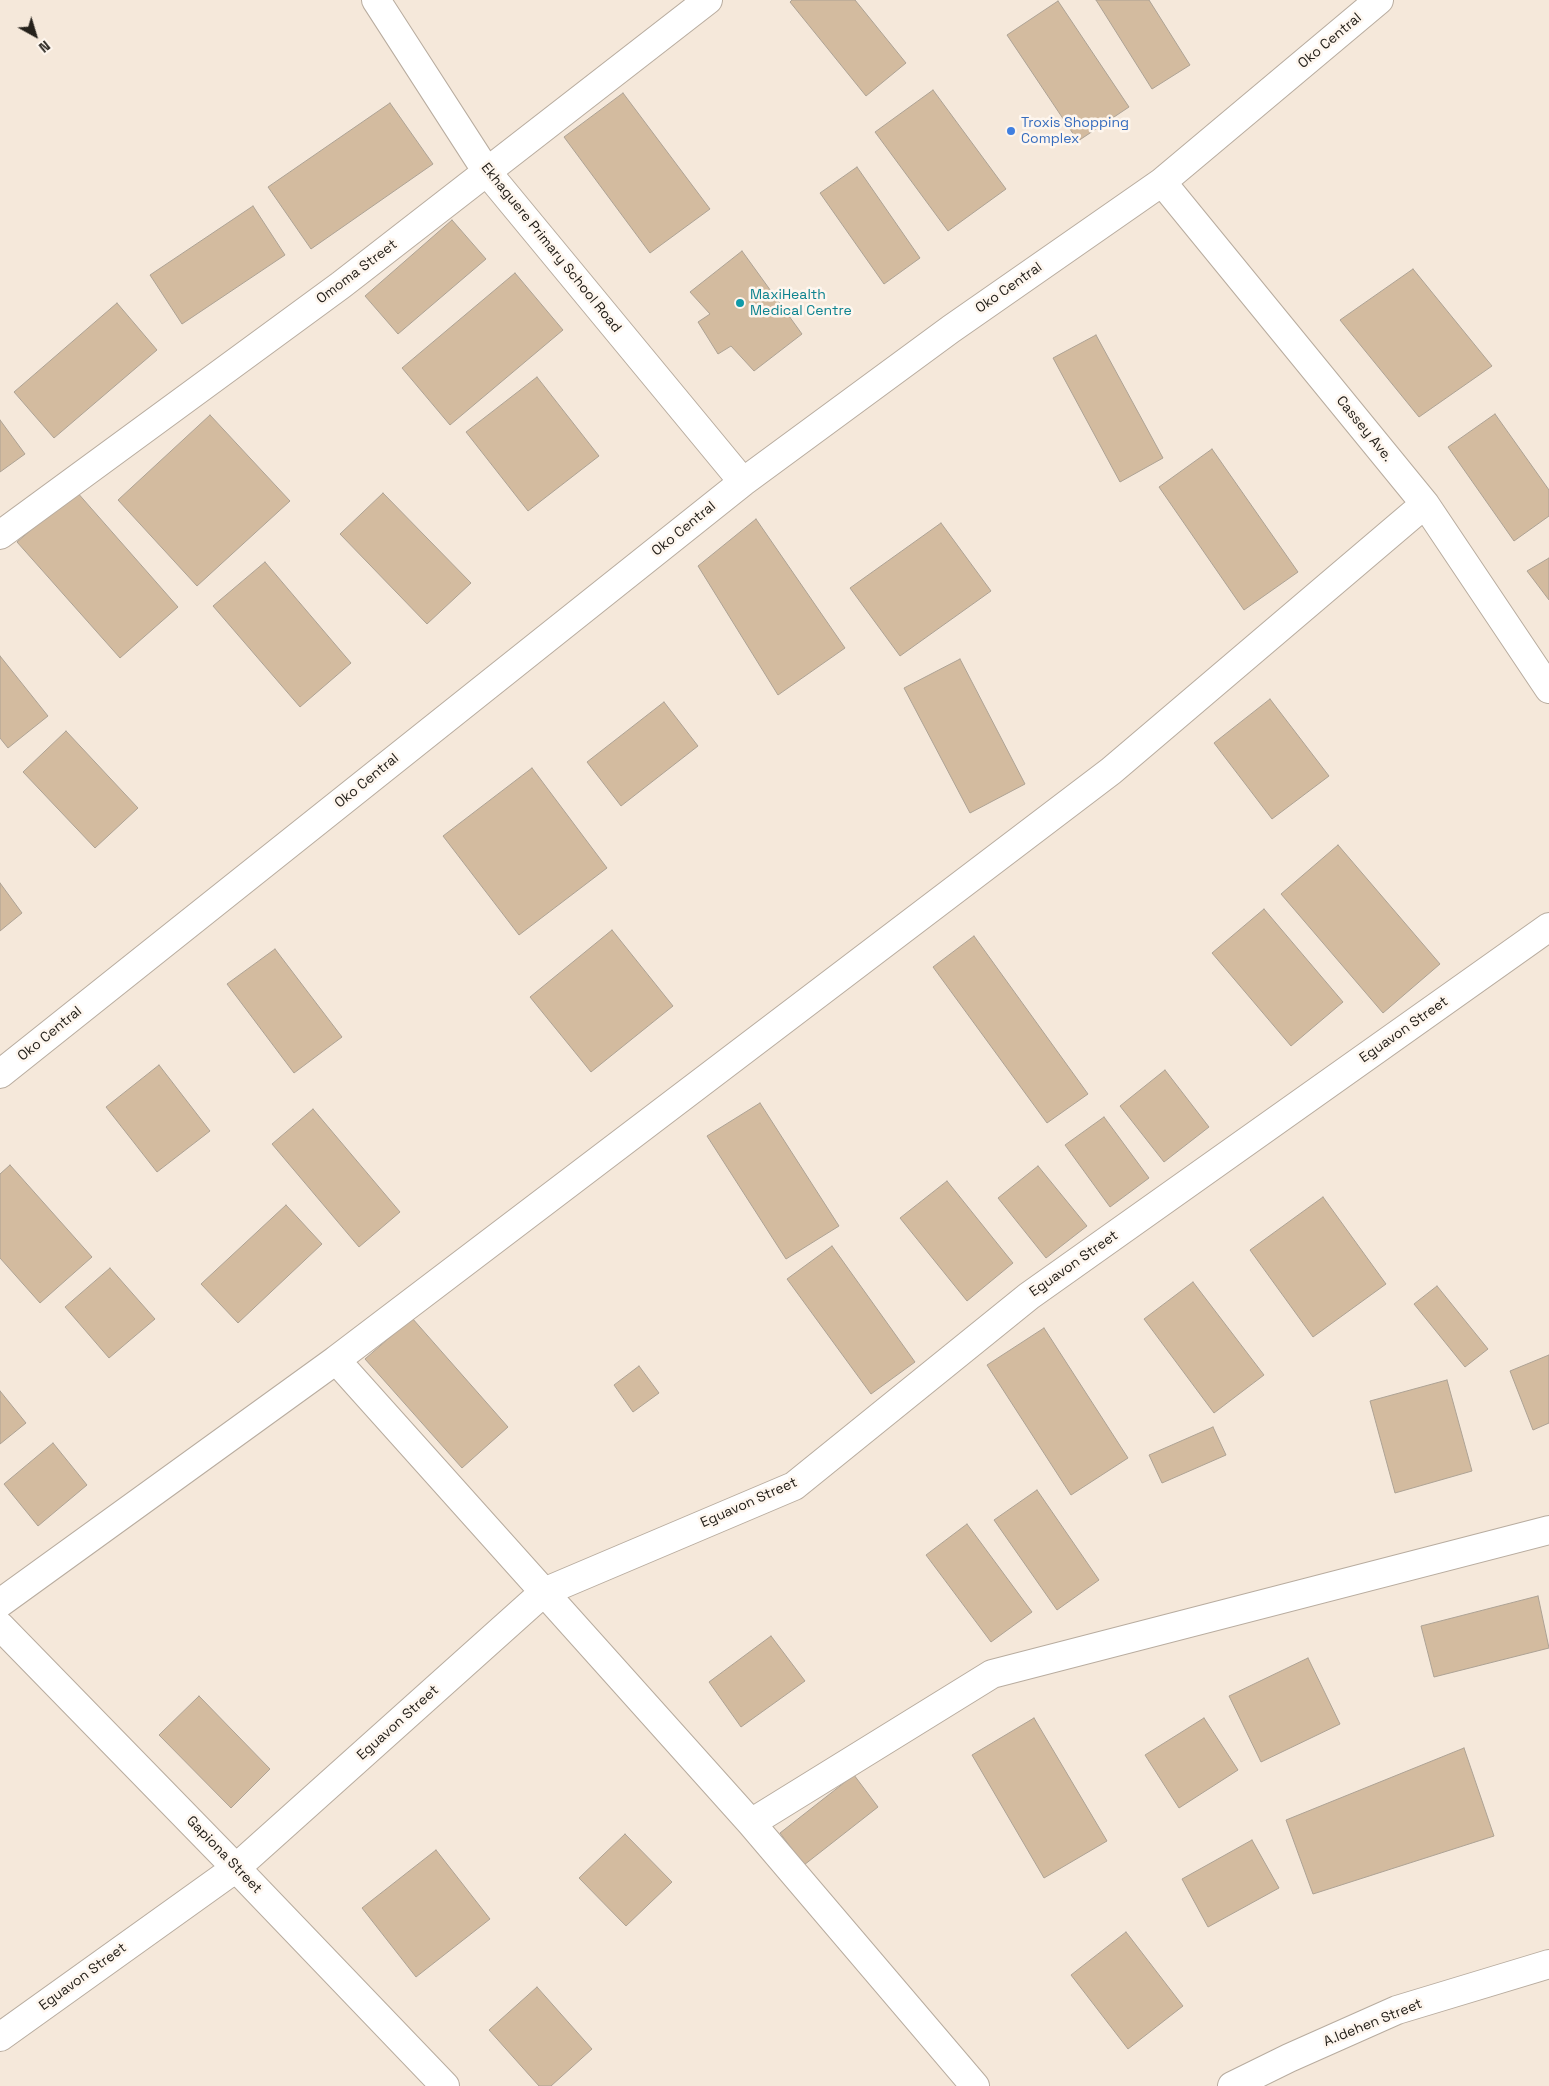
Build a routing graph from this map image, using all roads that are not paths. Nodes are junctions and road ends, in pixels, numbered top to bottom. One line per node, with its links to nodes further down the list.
1 (376, 0): 4 (street, Ekhaguere Primary School Road)
2 (708, 0): 4 (street, Omoma Street)
3 (1379, 0): 5 (street, Oko Central)
4 (487, 172): 6 (street, Ekhaguere Primary School Road); 8 (street, Omoma Street)
5 (1162, 182): 6 (street, Oko Central); 7 (street, Cassey Ave.)
6 (743, 482): 11 (street, Oko Central)
7 (1425, 504): 9 (street, Cassey Ave.); 12 (street)
8 (0, 536)
9 (1549, 689)
10 (1549, 927): 14 (street, Eguavon Street)
11 (0, 1074)
12 (336, 1360): 14 (street); 15 (street)
13 (1549, 1530): 17 (street)
14 (544, 1592): 17 (street); 18 (street, Eguavon Street)
15 (0, 1603)
16 (0, 1626): 18 (street, Gapiona Street)
17 (751, 1824): 22 (street)
18 (236, 1868): 20 (street, Eguavon Street); 21 (street, Gapiona Street)
19 (1549, 1964): 23 (street, A.Idehen Street)
20 (0, 2037)
21 (446, 2086)
22 (975, 2086)
23 (1232, 2086)

